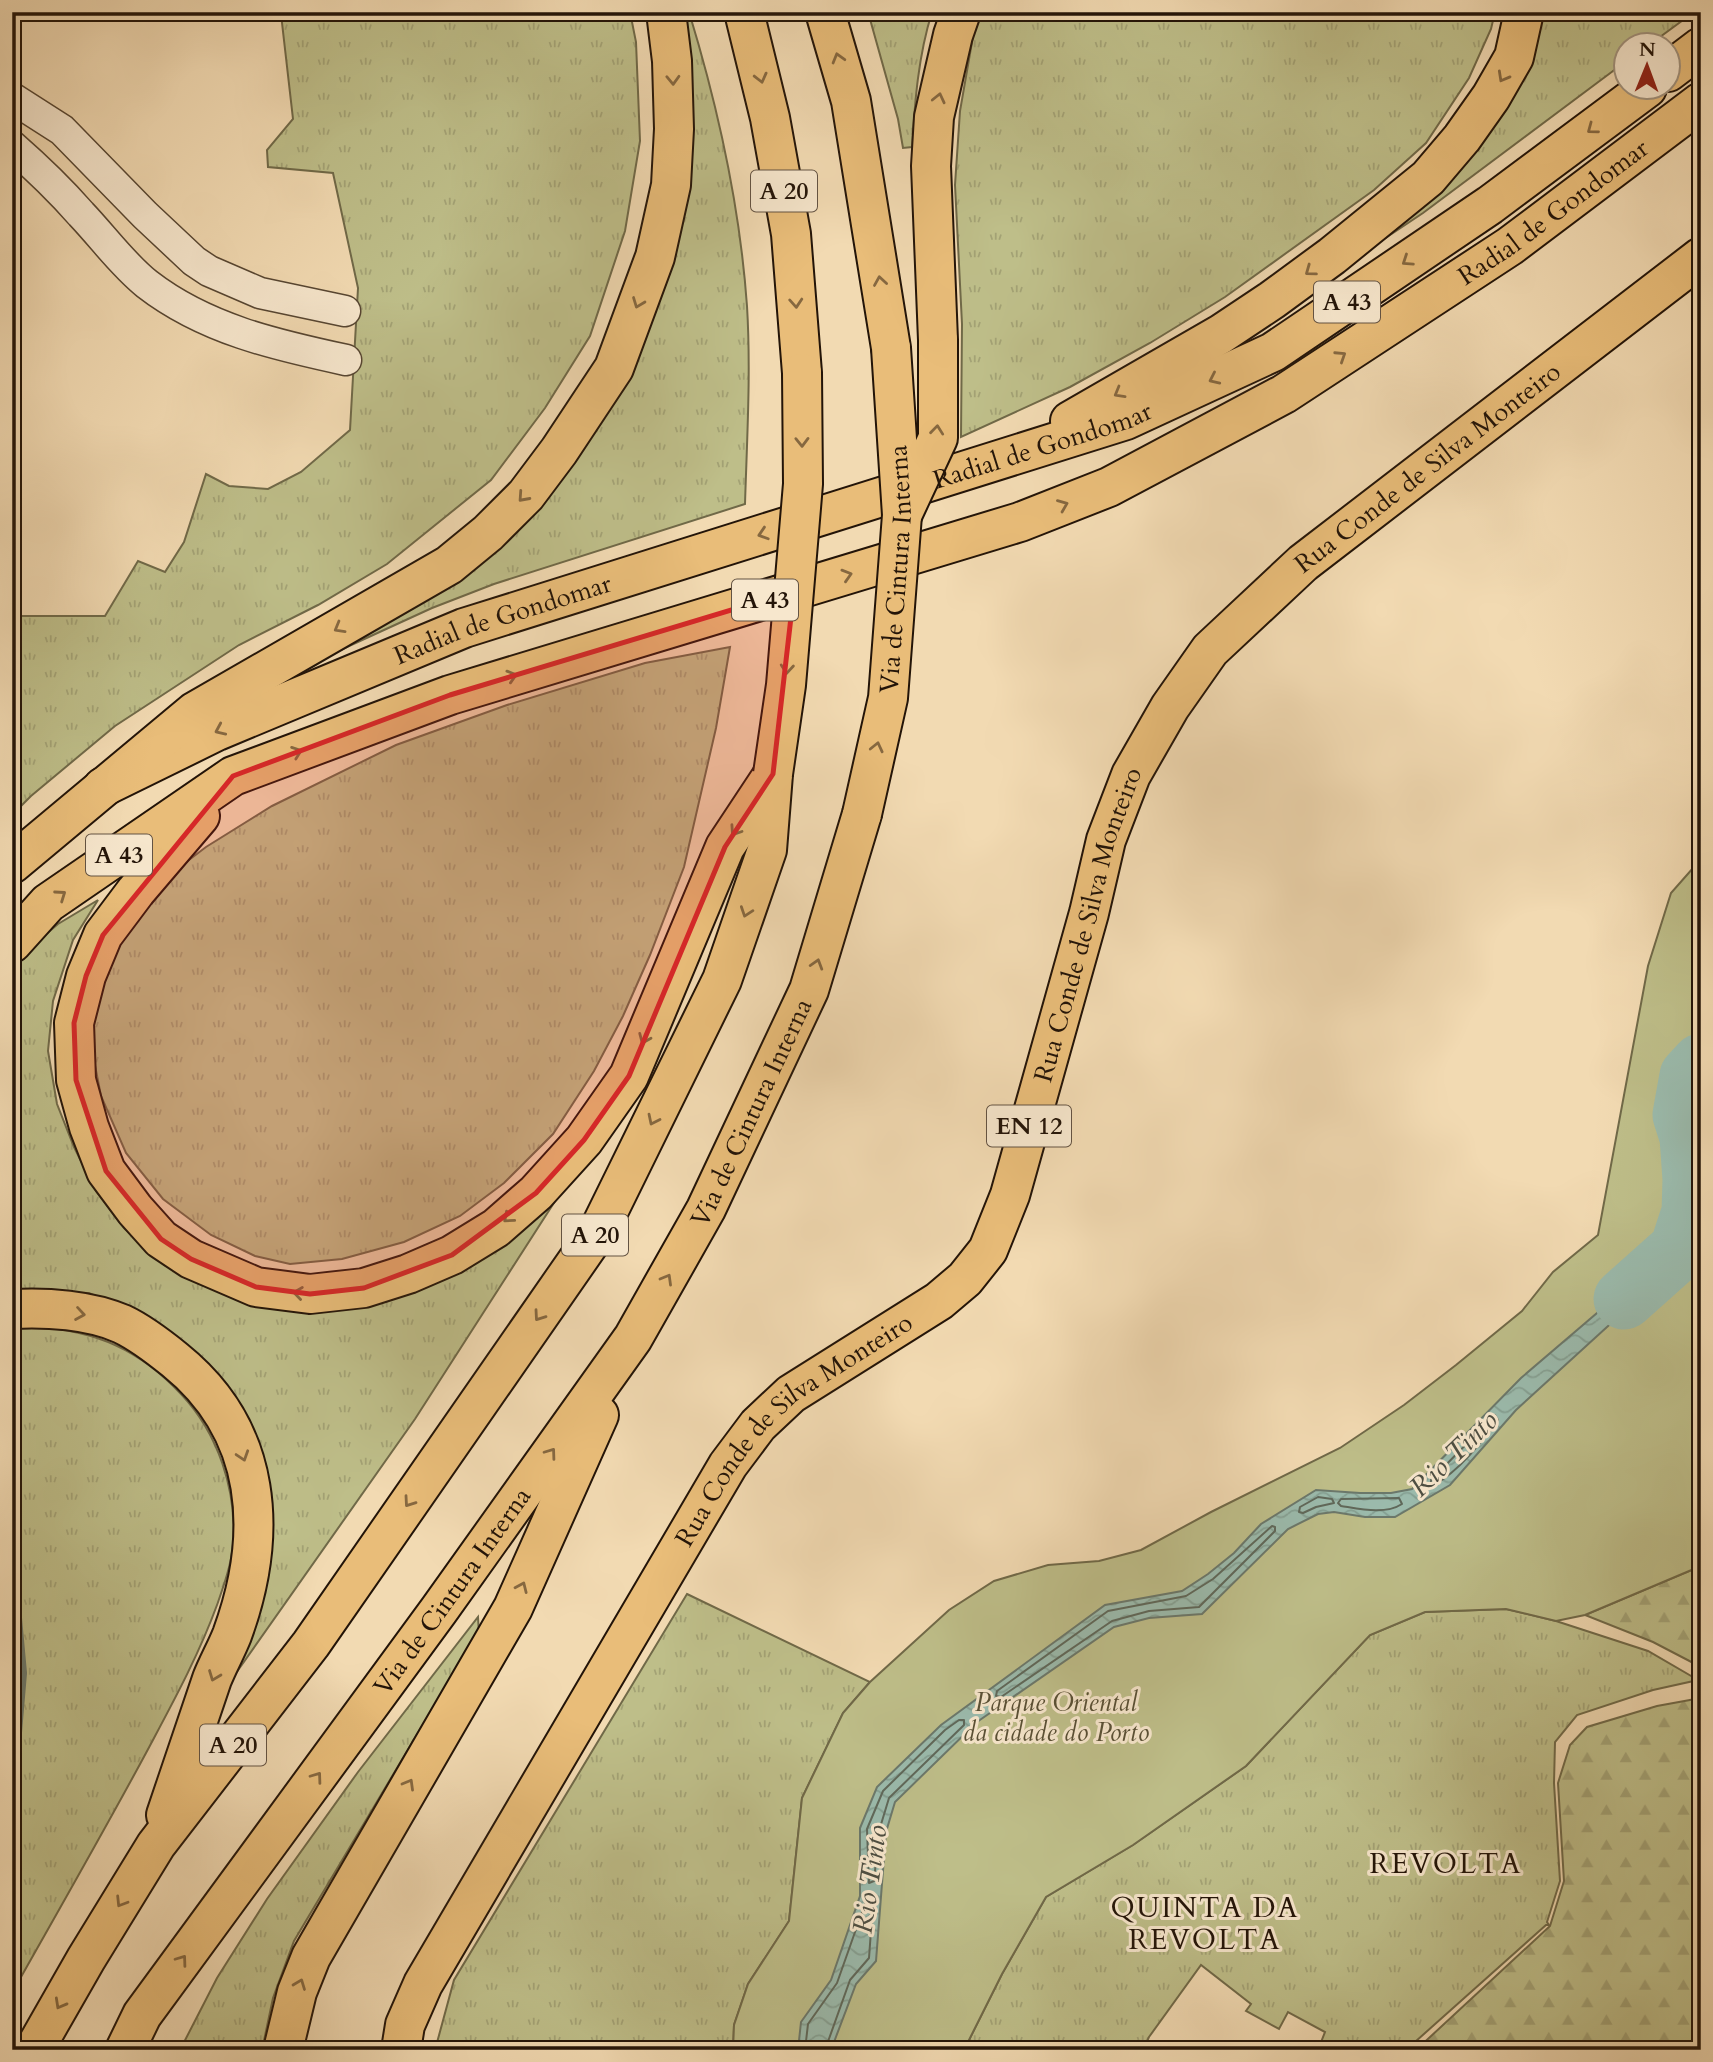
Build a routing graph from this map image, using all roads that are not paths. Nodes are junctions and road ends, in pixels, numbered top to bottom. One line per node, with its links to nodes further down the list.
1 (666, 12): 19 (main road, one-way to 19)
2 (744, 12): 17 (main road, A 20, one-way to 17, bridge)
3 (825, 12): 16 (main road, Via de Cintura Interna, one-way to 3, bridge)
4 (961, 12): 16 (main road, one-way to 4, bridge)
5 (1524, 12): 15 (main road, one-way to 15)
6 (1701, 47): 7 (main road)
7 (1682, 61)
8 (12, 98): 13 (street)
9 (1628, 102): 15 (main road, Radial de Gondomar / A 43, one-way to 15)
10 (1701, 102): 18 (main road, Radial de Gondomar / A 43, one-way to 10)
11 (12, 146): 14 (street)
12 (1701, 257): 28 (main road, Rua Conde de Silva Monteiro / EN 12)
13 (345, 311)
14 (346, 360)
15 (1014, 454): 19 (main road, Radial de Gondomar / A 43, one-way to 19)
16 (902, 514): 23 (main road, Via de Cintura Interna, one-way to 16, bridge)
17 (773, 774): 18 (main road, one-way to 18); 24 (main road, A 20, one-way to 24)
18 (233, 776): 21 (main road, A 43, one-way to 18)
19 (103, 787): 20 (main road, A 43)
20 (12, 864)
21 (12, 943)
22 (12, 1309): 24 (main road, one-way to 24)
23 (633, 1338): 26 (main road, Via de Cintura Interna, one-way to 23); 27 (main road, one-way to 23)
24 (156, 1845): 25 (main road, A 20, one-way to 25)
25 (34, 2050)
26 (125, 2050)
27 (283, 2050)
28 (401, 2050)

